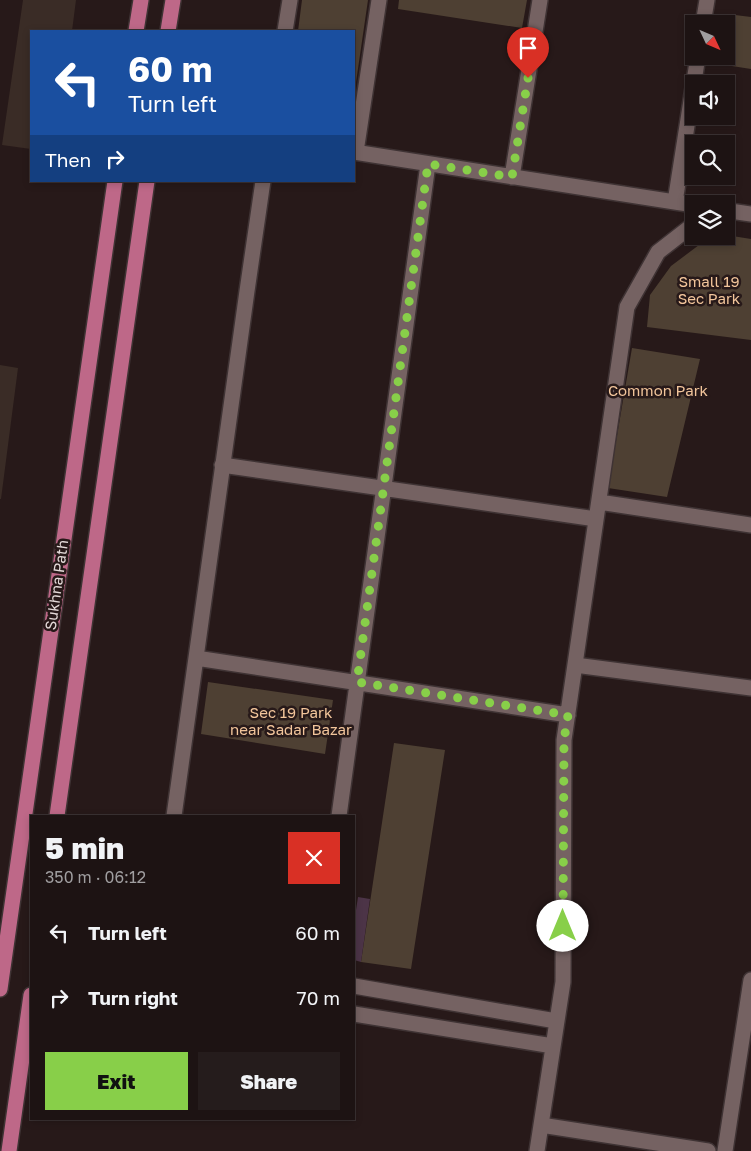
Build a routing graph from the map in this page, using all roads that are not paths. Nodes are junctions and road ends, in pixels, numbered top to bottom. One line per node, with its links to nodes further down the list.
1 (141, 0): 8 (main road)
2 (173, 0): 9 (main road)
3 (290, 0): 10 (street)
4 (379, 0): 12 (street)
5 (540, 0): 14 (street)
6 (706, 0): 7 (street)
7 (704, 15)
8 (136, 30)
9 (168, 30)
10 (285, 30)
11 (697, 65): 18 (street)
12 (355, 152): 13 (street)
13 (428, 164): 14 (street); 24 (street)
14 (512, 177): 18 (street)
15 (115, 182): 38 (main road, Sukhna Path)
16 (147, 182): 33 (main road)
17 (263, 182): 23 (street)
18 (675, 202): 19 (street)
19 (685, 204)
20 (735, 212): 21 (street)
21 (751, 214)
22 (685, 231): 25 (street)
23 (222, 465): 24 (street); 28 (street)
24 (384, 488): 26 (street); 30 (street)
25 (599, 502): 26 (street); 27 (street)
26 (596, 519): 29 (street)
27 (751, 525)
28 (196, 658): 30 (street); 34 (street)
29 (575, 665): 31 (street); 32 (street)
30 (357, 682): 32 (street); 35 (street)
31 (751, 688)
32 (568, 715): 41 (street)
33 (57, 815)
34 (174, 815)
35 (338, 815)
36 (751, 980): 47 (street)
37 (355, 986): 41 (street)
38 (0, 989)
39 (30, 1002): 44 (main road)
40 (355, 1014): 42 (street)
41 (556, 1021): 42 (street)
42 (553, 1046): 43 (street)
43 (541, 1124): 45 (street); 46 (street)
44 (9, 1151)
45 (537, 1151)
46 (708, 1151)
47 (725, 1151)

